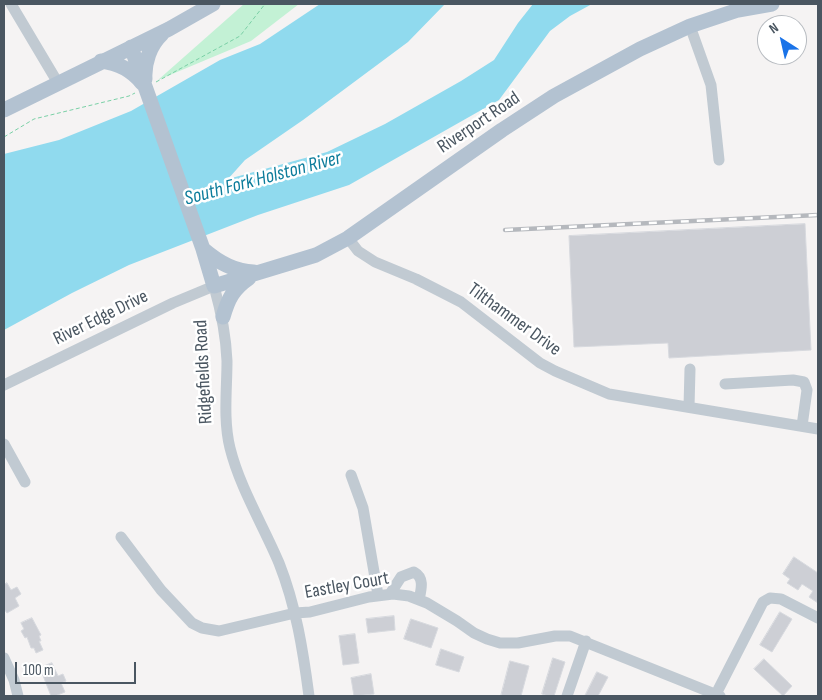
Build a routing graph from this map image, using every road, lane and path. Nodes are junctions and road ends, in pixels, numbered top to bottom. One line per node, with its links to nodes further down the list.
1 (11, 4): 9 (street)
2 (772, 4): 4 (main road, Riverport Road)
3 (212, 5): 5 (main road)
4 (690, 26): 11 (street); 12 (main road, Riverport Road)
5 (169, 29): 6 (main road); 8 (main road)
6 (131, 47): 7 (main road); 8 (main road, Ridgefields Road)
7 (101, 61): 8 (main road); 9 (main road)
8 (143, 81): 13 (main road, Ridgefields Road)
9 (58, 83): 10 (main road)
10 (4, 110)
11 (719, 160)
12 (348, 238): 14 (main road, Riverport Road); 20 (street, Tilthammer Drive)
13 (203, 249): 14 (main road); 15 (main road, Ridgefields Road)
14 (264, 272): 15 (main road, Riverport Road); 16 (main road)
15 (214, 286): 16 (street, Ridgefields Road); 19 (street, River Edge Drive)
16 (223, 317): 29 (street, Ridgefields Road)
17 (690, 369): 20 (street)
18 (725, 384): 21 (street)
19 (4, 385)
20 (689, 407): 21 (street, Tilthammer Drive)
21 (802, 426): 22 (street, Tilthammer Drive)
22 (818, 429)
23 (4, 444): 25 (street)
24 (351, 475): 27 (street)
25 (25, 482)
26 (121, 537): 29 (street, Eastley Court)
27 (384, 595): 28 (street, Eastley Court); 28 (street); 29 (street, Eastley Court)
28 (419, 600): 31 (street, Eastley Court)
29 (295, 613): 35 (street, Ridgefields Road)
30 (818, 618): 33 (street)
31 (586, 641): 33 (street, Eastley Court); 36 (street)
32 (4, 658): 34 (street)
33 (718, 695)
34 (18, 696)
35 (308, 696)
36 (567, 696)

